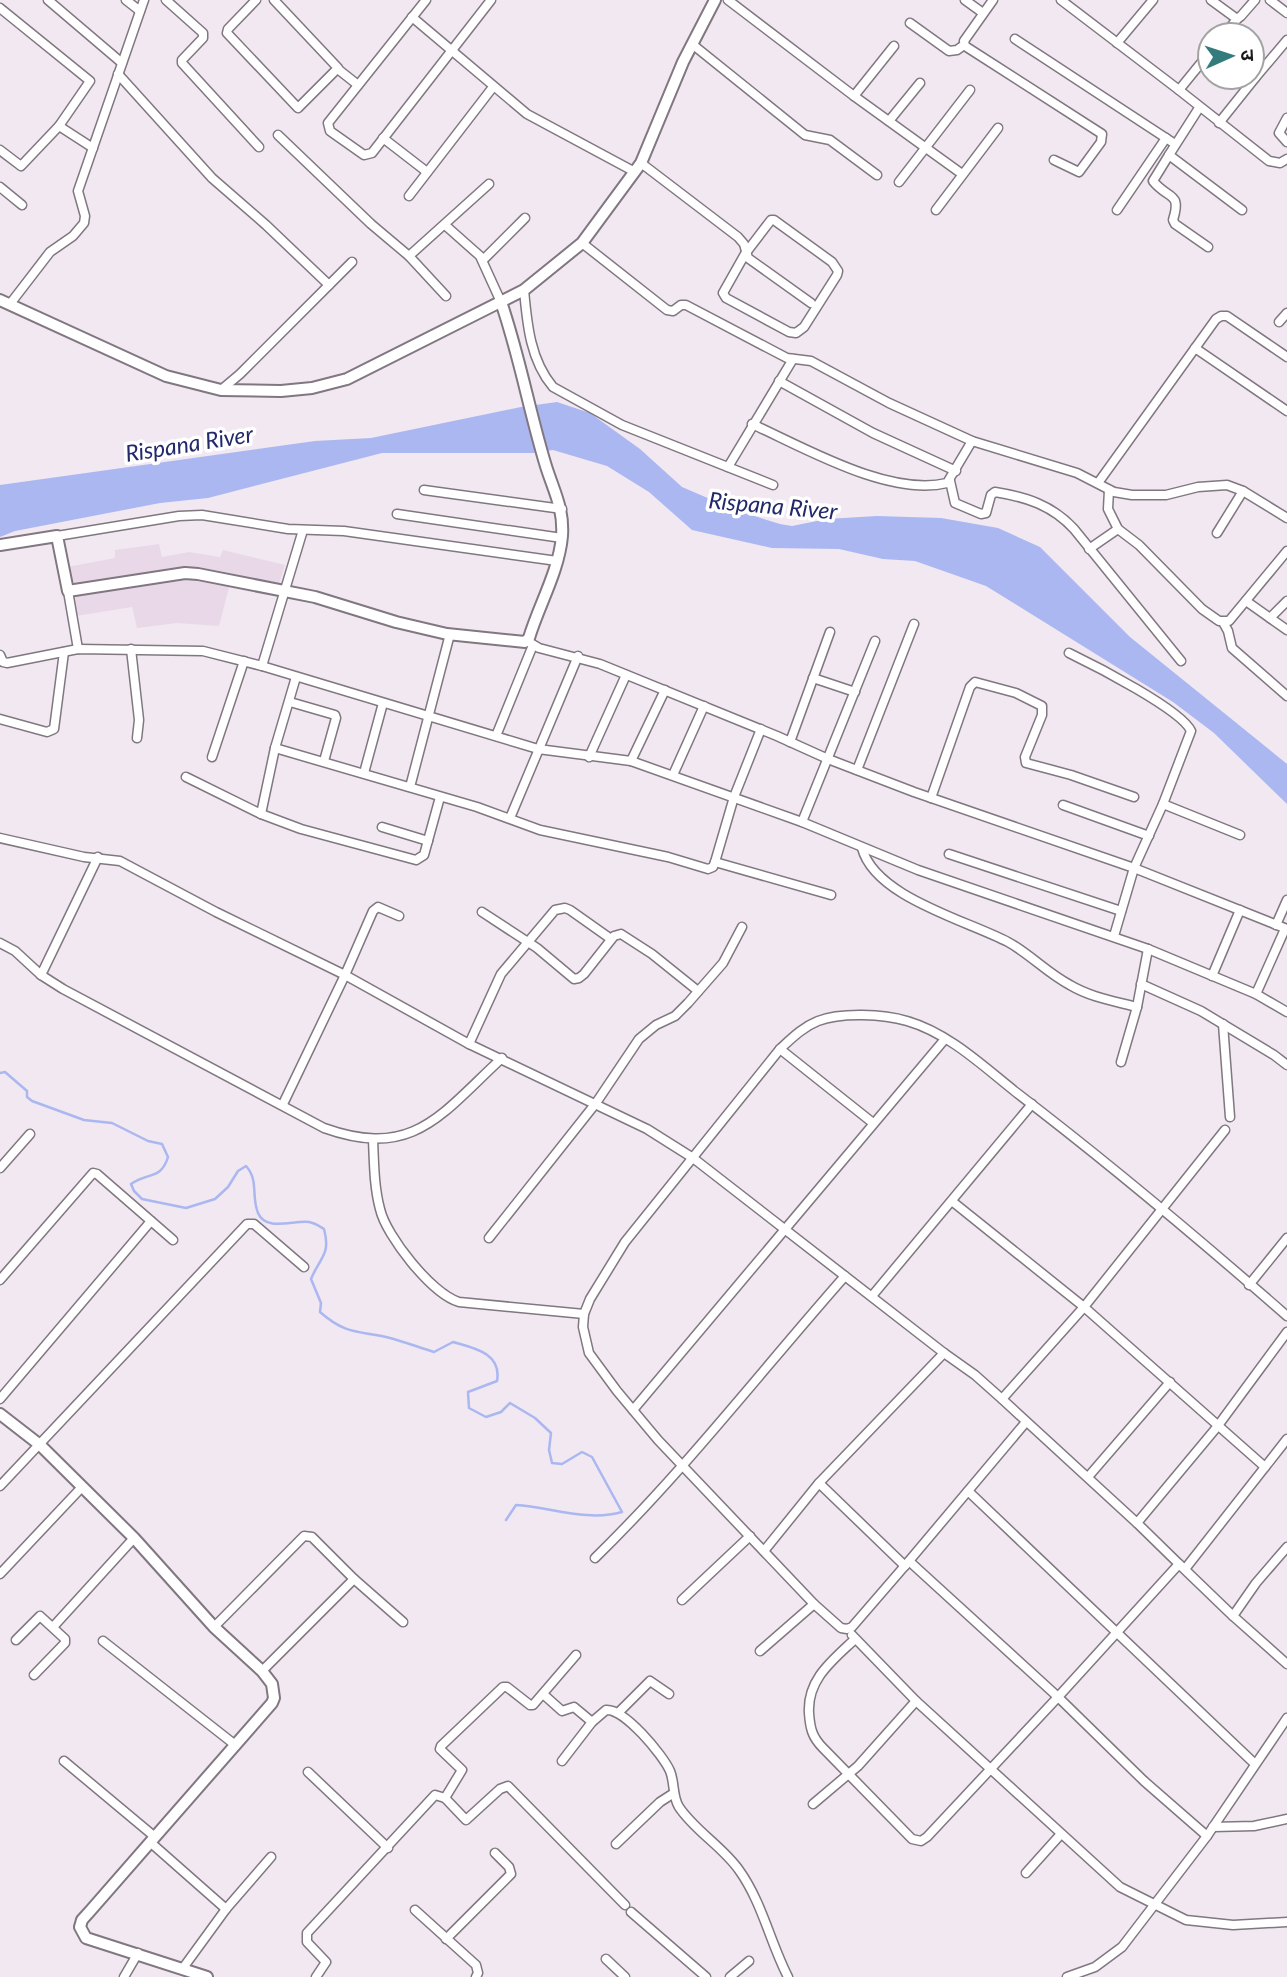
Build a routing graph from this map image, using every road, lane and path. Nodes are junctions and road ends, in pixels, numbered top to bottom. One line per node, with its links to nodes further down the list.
1 (48, 0): 32 (street)
2 (127, 0): 19 (street)
3 (144, 0): 19 (street)
4 (166, 0): 55 (street)
5 (274, 0): 35 (street)
6 (426, 0): 22 (street)
7 (491, 0): 31 (street)
8 (715, 0): 28 (main road)
9 (728, 0): 43 (street)
10 (965, 0): 20 (street)
11 (993, 0): 20 (street)
12 (1060, 0): 27 (street)
13 (1153, 0): 27 (street)
14 (1211, 0): 23 (street)
15 (1255, 0): 23 (street)
16 (1270, 0): 21 (street)
17 (251, 1): 35 (street)
18 (0, 8): 48 (street)
19 (140, 11): 32 (street)
20 (983, 13): 29 (street)
21 (1287, 13)
22 (412, 17): 31 (street); 38 (street)
23 (1237, 19)
24 (910, 23): 29 (street)
25 (1014, 38): 52 (street)
26 (1287, 40): 33 (street)
27 (1117, 43): 41 (street)
28 (692, 44): 62 (main road); 65 (street)
29 (964, 45): 61 (street)
30 (894, 46): 43 (street)
31 (452, 51): 39 (street); 51 (street)
32 (122, 63): 36 (street)
33 (1266, 63)
34 (1196, 69): 41 (street)
35 (339, 70): 38 (street)
36 (118, 74): 56 (street); 82 (street)
37 (920, 83): 46 (street)
38 (358, 85): 51 (street)
39 (493, 87): 62 (street); 63 (street)
40 (970, 90): 57 (street)
41 (1179, 90): 44 (street)
42 (1243, 91): 47 (street)
43 (853, 96): 46 (street)
44 (1199, 108): 47 (street); 54 (street)
45 (1287, 118): 53 (street)
46 (889, 121): 57 (street)
47 (1219, 123): 60 (street)
48 (59, 126): 56 (street); 58 (street)
49 (998, 128): 64 (street)
50 (278, 135): 79 (street)
51 (383, 138): 63 (street)
52 (1166, 138): 54 (street); 72 (street)
53 (1287, 142)
54 (1175, 144): 59 (street)
55 (259, 147)
56 (93, 148): 85 (street)
57 (925, 148): 64 (street); 66 (street)
58 (0, 150)
59 (1168, 155): 73 (street); 77 (street)
60 (1287, 159)
61 (1054, 160)
62 (638, 168): 76 (main road); 78 (street)
63 (427, 172): 69 (street)
64 (962, 174): 71 (street)
65 (877, 175)
66 (899, 183)
67 (489, 184): 75 (street)
68 (0, 187): 70 (street)
69 (409, 196)
70 (22, 205)
71 (936, 210)
72 (1117, 210)
73 (1242, 210)
74 (525, 218): 80 (street)
75 (445, 225): 79 (street); 80 (street)
76 (582, 243): 83 (main road); 92 (street)
77 (1208, 247)
78 (745, 254): 78 (street); 87 (street)
79 (409, 256): 84 (street)
80 (483, 260): 86 (street)
81 (352, 262): 82 (street)
82 (329, 285): 94 (street)
83 (524, 290): 86 (main road); 98 (street)
84 (446, 296)
85 (5, 302): 94 (main road)
86 (501, 302): 94 (main road); 106 (main road)
87 (811, 303)
88 (1287, 313): 89 (street)
89 (1279, 322)
90 (1195, 348): 91 (street); 95 (street); 101 (street)
91 (1287, 358)
92 (793, 359): 93 (street); 97 (street)
93 (779, 381): 96 (street); 99 (street)
94 (221, 390)
95 (1287, 411)
96 (752, 424): 98 (street); 100 (street)
97 (972, 441): 99 (street); 101 (street)
98 (729, 467): 102 (street)
99 (956, 471): 100 (street)
100 (950, 481): 115 (street)
101 (1098, 483): 104 (street)
102 (773, 485)
103 (424, 490): 106 (street)
104 (1109, 490): 105 (street); 109 (street)
105 (1243, 491): 108 (street); 111 (street)
106 (562, 509): 113 (main road)
107 (397, 514): 113 (street)
108 (1287, 519)
109 (1118, 529): 115 (street); 123 (street)
110 (303, 530): 112 (street); 117 (street); 118 (street)
111 (1217, 533)
112 (57, 536): 114 (main road); 119 (main road)
113 (562, 538): 117 (main road)
114 (0, 545)
115 (1089, 549): 137 (street)
116 (1287, 551): 120 (street)
117 (557, 561): 129 (main road)
118 (285, 590): 119 (main road); 127 (main road); 138 (street)
119 (68, 591): 130 (street)
120 (1246, 601): 122 (street); 123 (street)
121 (1287, 601): 122 (street)
122 (1270, 618): 125 (street)
123 (1223, 622): 144 (street)
124 (914, 624): 161 (street)
125 (1287, 630)
126 (830, 632): 141 (street)
127 (450, 634): 129 (main road); 148 (street)
128 (875, 641): 143 (street)
129 (530, 643): 134 (street); 151 (street)
130 (78, 649): 131 (street); 132 (street)
131 (131, 649): 136 (street); 152 (street)
132 (64, 652): 135 (street); 149 (street)
133 (1069, 653): 170 (street)
134 (578, 656): 139 (street); 155 (street)
135 (1, 659)
136 (244, 661): 138 (street); 156 (street)
137 (1181, 661)
138 (261, 666): 140 (street)
139 (626, 676): 142 (street); 157 (street)
140 (296, 677): 145 (street); 146 (street)
141 (813, 678): 143 (street); 153 (street)
142 (665, 690): 147 (street); 160 (street)
143 (855, 692): 158 (street)
144 (1287, 696)
145 (290, 702): 154 (street); 159 (street)
146 (383, 703): 148 (street); 162 (street)
147 (704, 706): 150 (street); 163 (street)
148 (429, 717): 151 (street); 165 (street)
149 (0, 719)
150 (761, 729): 153 (street); 167 (street)
151 (496, 736): 155 (street)
152 (137, 738)
153 (790, 742): 158 (street)
154 (275, 748): 159 (street); 172 (street)
155 (538, 749): 157 (street); 173 (street)
156 (212, 757)
157 (589, 757): 160 (street)
158 (828, 759): 161 (street); 174 (street)
159 (324, 761): 162 (street)
160 (631, 761): 163 (street)
161 (857, 770): 169 (street)
162 (364, 773): 165 (street)
163 (673, 775): 167 (street)
164 (186, 777): 172 (street)
165 (410, 787): 166 (street)
166 (440, 797): 173 (street); 179 (street)
167 (734, 797): 174 (street); 183 (street)
168 (1134, 797): 169 (street)
169 (931, 798): 184 (street)
170 (1163, 804): 176 (street); 177 (street)
171 (1063, 805): 177 (street)
172 (261, 814): 179 (street)
173 (510, 818): 183 (street)
174 (802, 822): 180 (street)
175 (382, 827): 179 (street)
176 (1240, 835)
177 (1149, 836): 184 (street)
178 (0, 838): 182 (street)
179 (428, 841)
180 (862, 848): 193 (street); 204 (street)
181 (949, 854): 188 (street)
182 (98, 857): 198 (street); 199 (street)
183 (715, 862): 185 (street)
184 (1135, 868): 187 (street); 188 (street)
185 (831, 895)
186 (1287, 900): 192 (street)
187 (1240, 910): 192 (street); 200 (street)
188 (1121, 911): 193 (street)
189 (482, 912): 195 (street)
190 (400, 916): 199 (street)
191 (742, 927): 202 (street)
192 (1283, 928): 203 (street)
193 (1114, 936): 197 (street)
194 (611, 939): 195 (street); 195 (street); 202 (street)
195 (528, 942): 208 (street)
196 (0, 943): 198 (street)
197 (1148, 949): 200 (street); 201 (street)
198 (41, 975): 214 (street)
199 (345, 975): 208 (street); 214 (street)
200 (1212, 976): 203 (street)
201 (1141, 984): 204 (street); 206 (street)
202 (698, 991): 213 (street)
203 (1256, 994): 205 (street)
204 (1136, 1007): 211 (street)
205 (1287, 1012)
206 (1223, 1024): 212 (street); 216 (street)
207 (945, 1039): 209 (street); 215 (street); 217 (street)
208 (469, 1044): 210 (street)
209 (780, 1049): 217 (street); 221 (street)
210 (502, 1058): 213 (street); 220 (street)
211 (1121, 1062)
212 (1287, 1065)
213 (597, 1103): 221 (street); 227 (street)
214 (283, 1104): 220 (street)
215 (1032, 1104): 223 (street); 224 (street)
216 (1230, 1117)
217 (873, 1123): 226 (street)
218 (1225, 1130): 224 (street)
219 (30, 1134): 222 (street)
220 (373, 1139): 236 (street)
221 (693, 1158): 226 (street); 236 (street)
222 (0, 1168)
223 (953, 1202): 234 (street); 235 (street)
224 (1161, 1208): 233 (street); 235 (street)
225 (151, 1221): 229 (street); 232 (street); 242 (street)
226 (785, 1231): 231 (street); 243 (street)
227 (489, 1238)
228 (1287, 1238): 233 (street)
229 (173, 1240)
230 (304, 1268): 248 (street)
231 (845, 1276): 234 (street); 249 (street)
232 (0, 1280)
233 (1249, 1285): 237 (street)
234 (872, 1296): 239 (street)
235 (1084, 1307): 240 (street); 241 (street)
236 (584, 1314): 243 (street)
237 (1287, 1316)
238 (1287, 1332): 246 (street)
239 (944, 1353): 241 (street); 252 (street)
240 (1170, 1382): 246 (street); 251 (street)
241 (1002, 1398): 245 (street)
242 (0, 1399)
243 (633, 1410): 249 (street)
244 (0, 1414): 248 (main road)
245 (1026, 1422): 251 (street); 255 (street)
246 (1217, 1427): 250 (street); 256 (street)
247 (1287, 1439): 250 (street)
248 (40, 1445): 253 (street); 254 (main road)
249 (682, 1466): 257 (street); 261 (street)
250 (1265, 1467): 263 (street)
251 (1088, 1478): 256 (street)
252 (819, 1483): 260 (street); 262 (street)
253 (0, 1486)
254 (82, 1487): 258 (main road); 264 (street)
255 (968, 1491): 262 (street); 273 (street)
256 (1137, 1522): 263 (street)
257 (750, 1536): 260 (street); 266 (street)
258 (134, 1538): 270 (street); 271 (main road)
259 (1287, 1547): 268 (street)
260 (764, 1551): 267 (street)
261 (595, 1558)
262 (907, 1563): 272 (street); 284 (street)
263 (1182, 1566): 268 (street); 273 (street)
264 (0, 1574)
265 (354, 1579): 269 (street); 271 (street); 280 (street)
266 (682, 1600)
267 (814, 1604): 272 (street); 277 (street)
268 (1233, 1616): 279 (street)
269 (402, 1622)
270 (53, 1627): 275 (street); 281 (street)
271 (214, 1627): 280 (main road)
272 (847, 1629): 274 (street)
273 (1117, 1630): 284 (street); 292 (street)
274 (855, 1639): 285 (street); 295 (street)
275 (16, 1640)
276 (103, 1641): 289 (street)
277 (760, 1651)
278 (576, 1655): 282 (street)
279 (1287, 1664)
280 (262, 1671): 289 (main road)
281 (34, 1675)
282 (543, 1694): 288 (street); 297 (street)
283 (668, 1694): 286 (street)
284 (1058, 1697): 293 (street); 302 (street)
285 (916, 1701): 293 (street); 295 (street)
286 (618, 1713): 288 (street); 296 (street)
287 (1287, 1717): 292 (street)
288 (592, 1722): 291 (street)
289 (234, 1744): 303 (main road)
290 (64, 1761): 303 (street)
291 (562, 1761)
292 (1255, 1764): 300 (street)
293 (991, 1770): 295 (street); 301 (street)
294 (308, 1772): 305 (street)
295 (849, 1775): 298 (street)
296 (674, 1793): 304 (street); 325 (street)
297 (444, 1798): 305 (street); 323 (street)
298 (813, 1804)
299 (1287, 1819): 300 (street)
300 (1213, 1827): 302 (street)
301 (1061, 1834): 308 (street); 309 (street)
302 (1207, 1836): 309 (street)
303 (152, 1840): 310 (street); 314 (main road)
304 (616, 1844)
305 (388, 1848): 320 (street)
306 (495, 1853): 313 (street)
307 (271, 1857): 310 (street)
308 (1026, 1873)
309 (1155, 1906): 312 (street); 326 (street)
310 (226, 1909): 317 (street)
311 (415, 1910): 313 (street)
312 (1287, 1922)
313 (446, 1939): 321 (street)
314 (138, 1953): 317 (main road); 318 (street)
315 (606, 1959): 322 (street)
316 (749, 1961): 324 (street)
317 (183, 1968): 319 (main road)
318 (124, 1977)
319 (207, 1977)
320 (316, 1977)
321 (476, 1977)
322 (625, 1977)
323 (706, 1977)
324 (730, 1977)
325 (788, 1977)
326 (1068, 1977)

